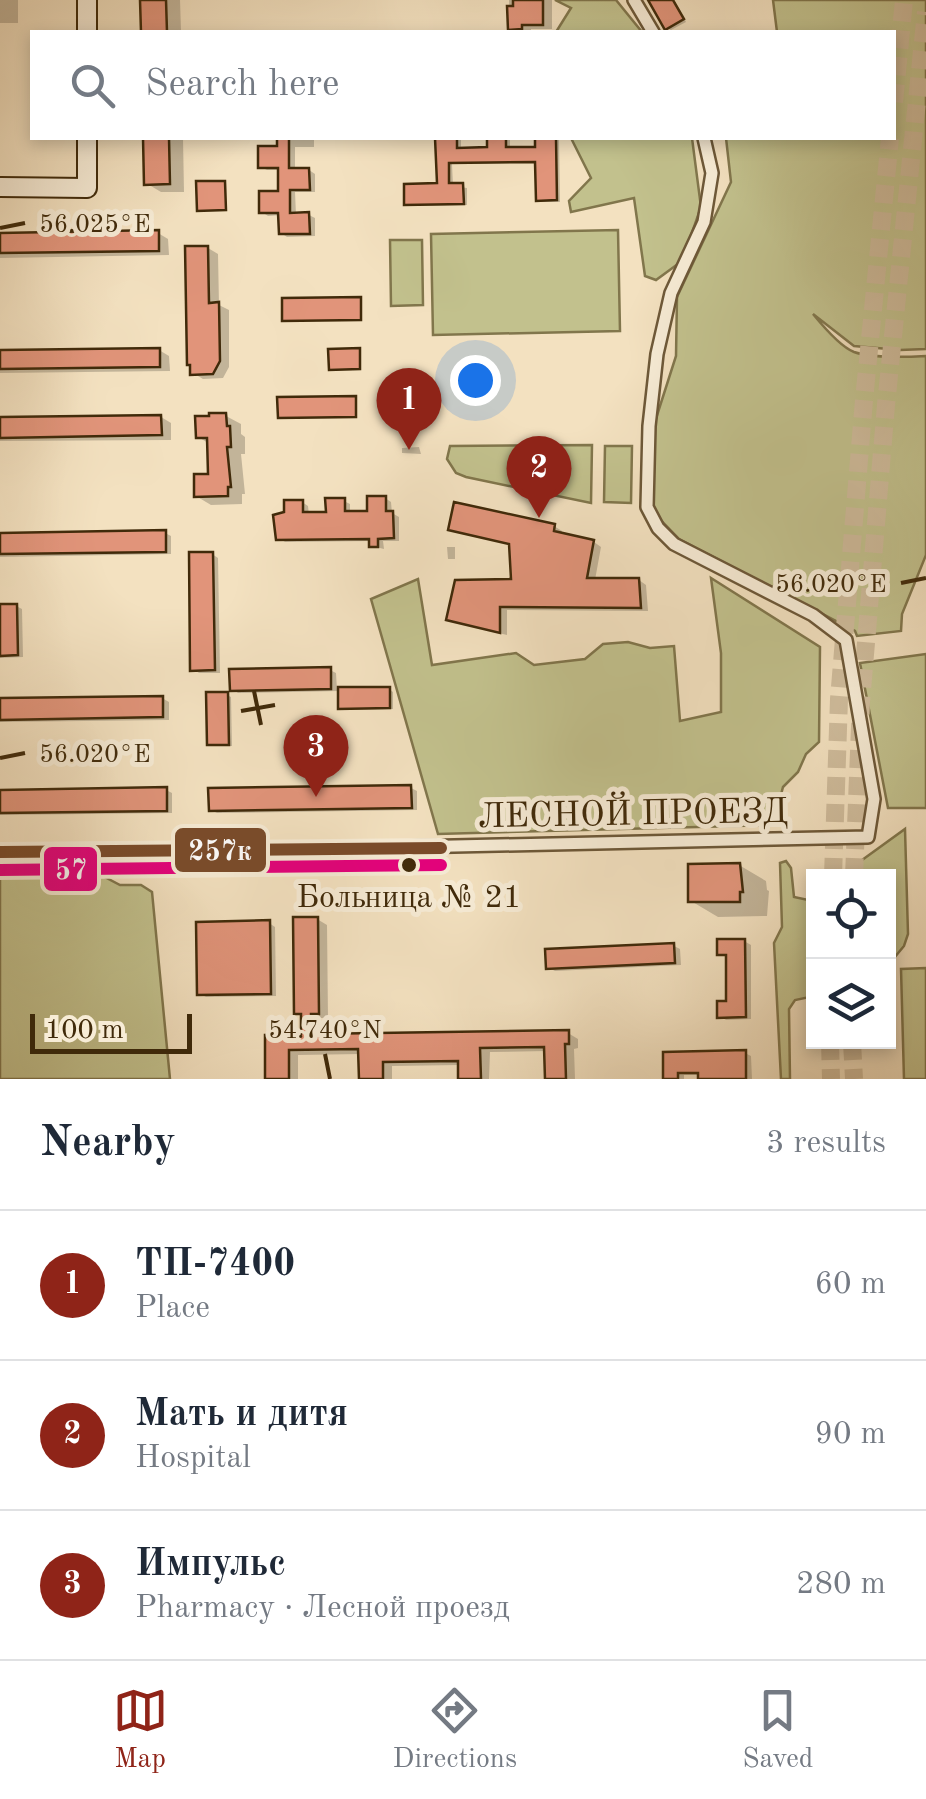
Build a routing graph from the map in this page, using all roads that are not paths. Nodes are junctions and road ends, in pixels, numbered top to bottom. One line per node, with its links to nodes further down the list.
1 (87, 0): 3 (street)
2 (634, 0): 4 (street)
3 (87, 30)
4 (652, 30)
5 (87, 140): 7 (street)
6 (704, 140): 8 (street, ЛЕСНОЙ ПРОЕЗД)
7 (0, 188)
8 (0, 852)

